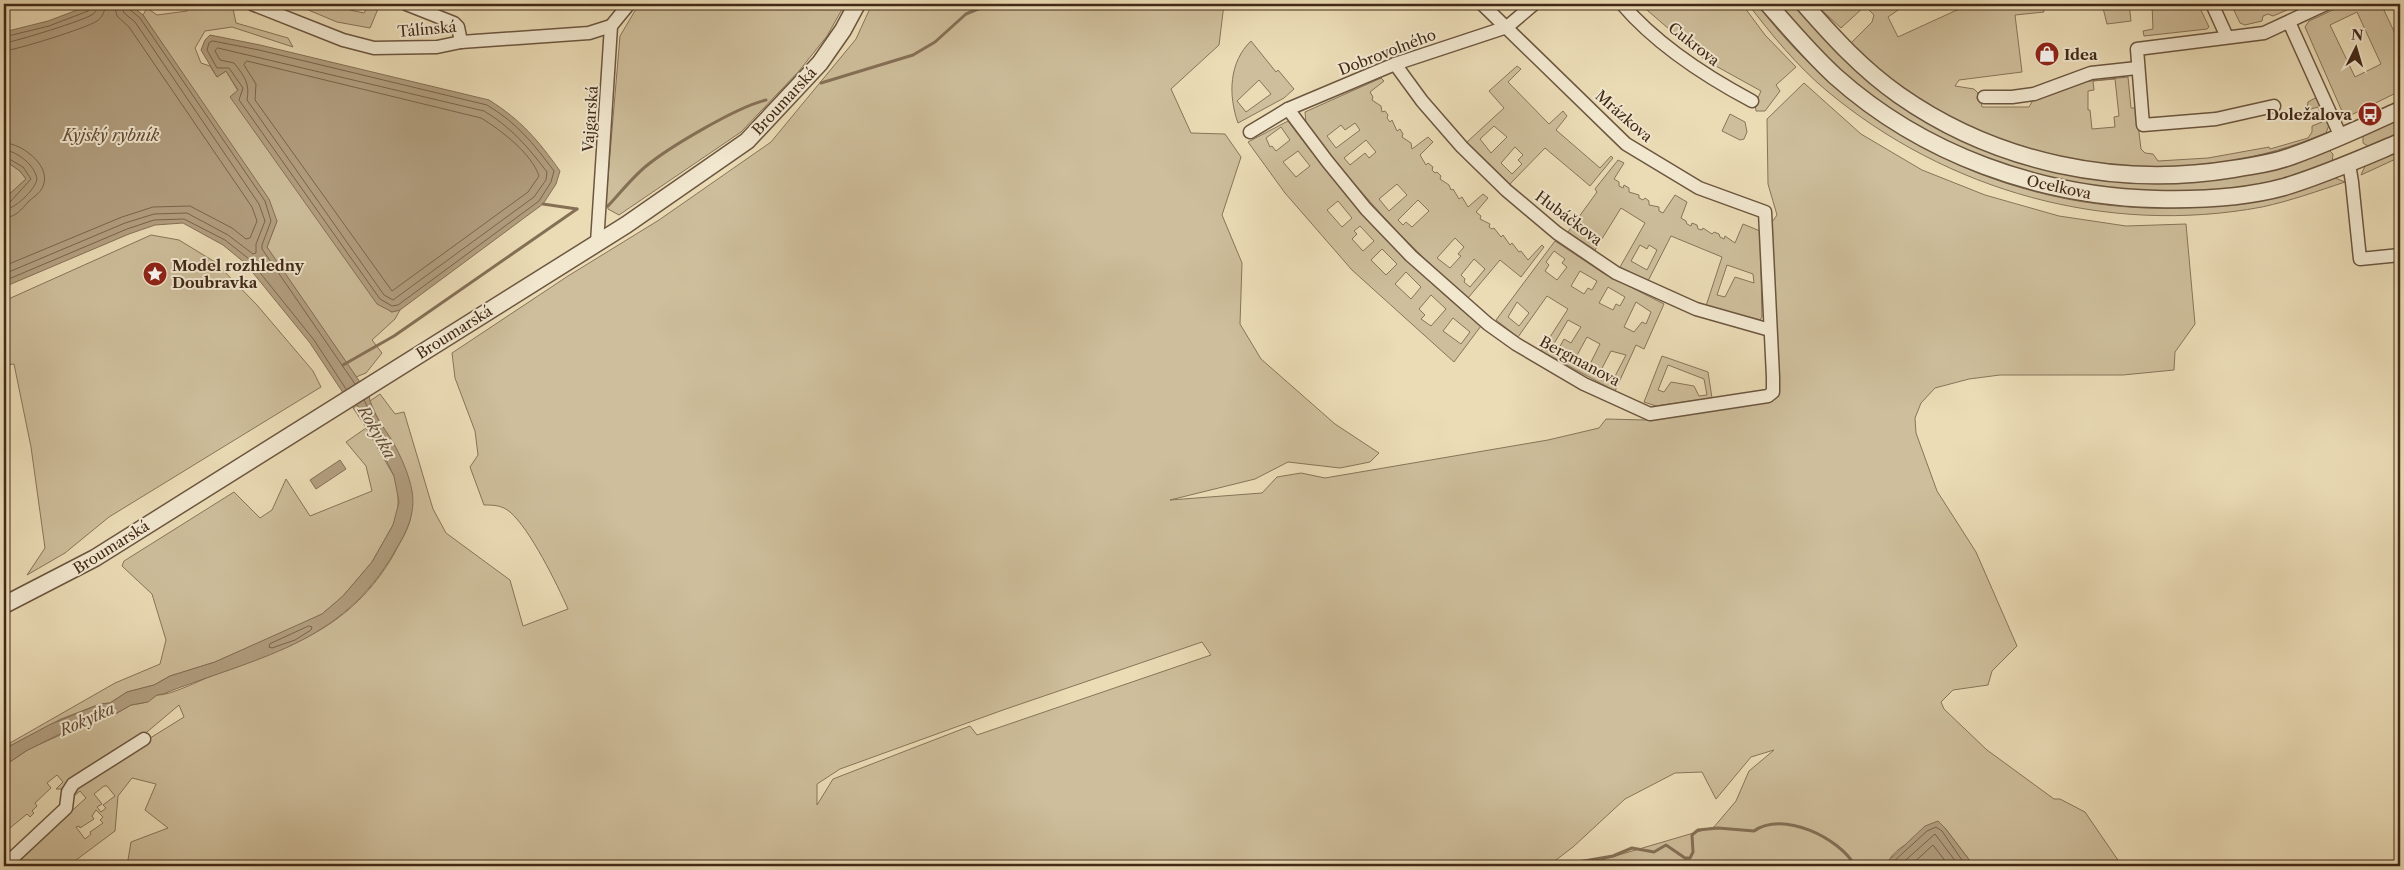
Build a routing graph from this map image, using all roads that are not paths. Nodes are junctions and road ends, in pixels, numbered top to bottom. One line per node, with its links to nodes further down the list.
1 (252, 4): 16 (street, Tálínská)
2 (408, 4): 16 (street)
3 (629, 4): 13 (street)
4 (857, 4): 29 (street, Broumarská)
5 (1482, 4): 14 (street, Mrázkova)
6 (1534, 4): 14 (street, Dobrovolného)
7 (1622, 4): 20 (street, Cukrova)
8 (1768, 4): 27 (street, Ocelkova)
9 (1804, 4): 25 (street, Ocelkova)
10 (2212, 4): 15 (street)
11 (2326, 4): 12 (street)
12 (2289, 22): 15 (street); 25 (street)
13 (611, 26): 16 (street, Tálínská); 29 (street, Vajgarská)
14 (1508, 27): 17 (street, Dobrovolného); 28 (street, Mrázkova)
15 (2227, 37): 18 (street)
16 (461, 42)
17 (1395, 64): 22 (street, Dobrovolného); 31 (street, Hubáčkova)
18 (2137, 68): 19 (street); 21 (street)
19 (1984, 97)
20 (1752, 101)
21 (2274, 106)
22 (1288, 109): 24 (street, Dobrovolného); 31 (street, Bergmanova)
23 (2400, 110): 25 (street, Ocelkova)
24 (1250, 132)
25 (2341, 137): 27 (street)
26 (2400, 142): 27 (street, Ocelkova)
27 (2349, 164): 30 (street)
28 (1766, 212): 31 (street, Bergmanova)
29 (597, 243): 32 (street, Broumarská)
30 (2400, 255)
31 (1770, 330)
32 (4, 605)
33 (144, 740): 34 (street)
34 (4, 866)

